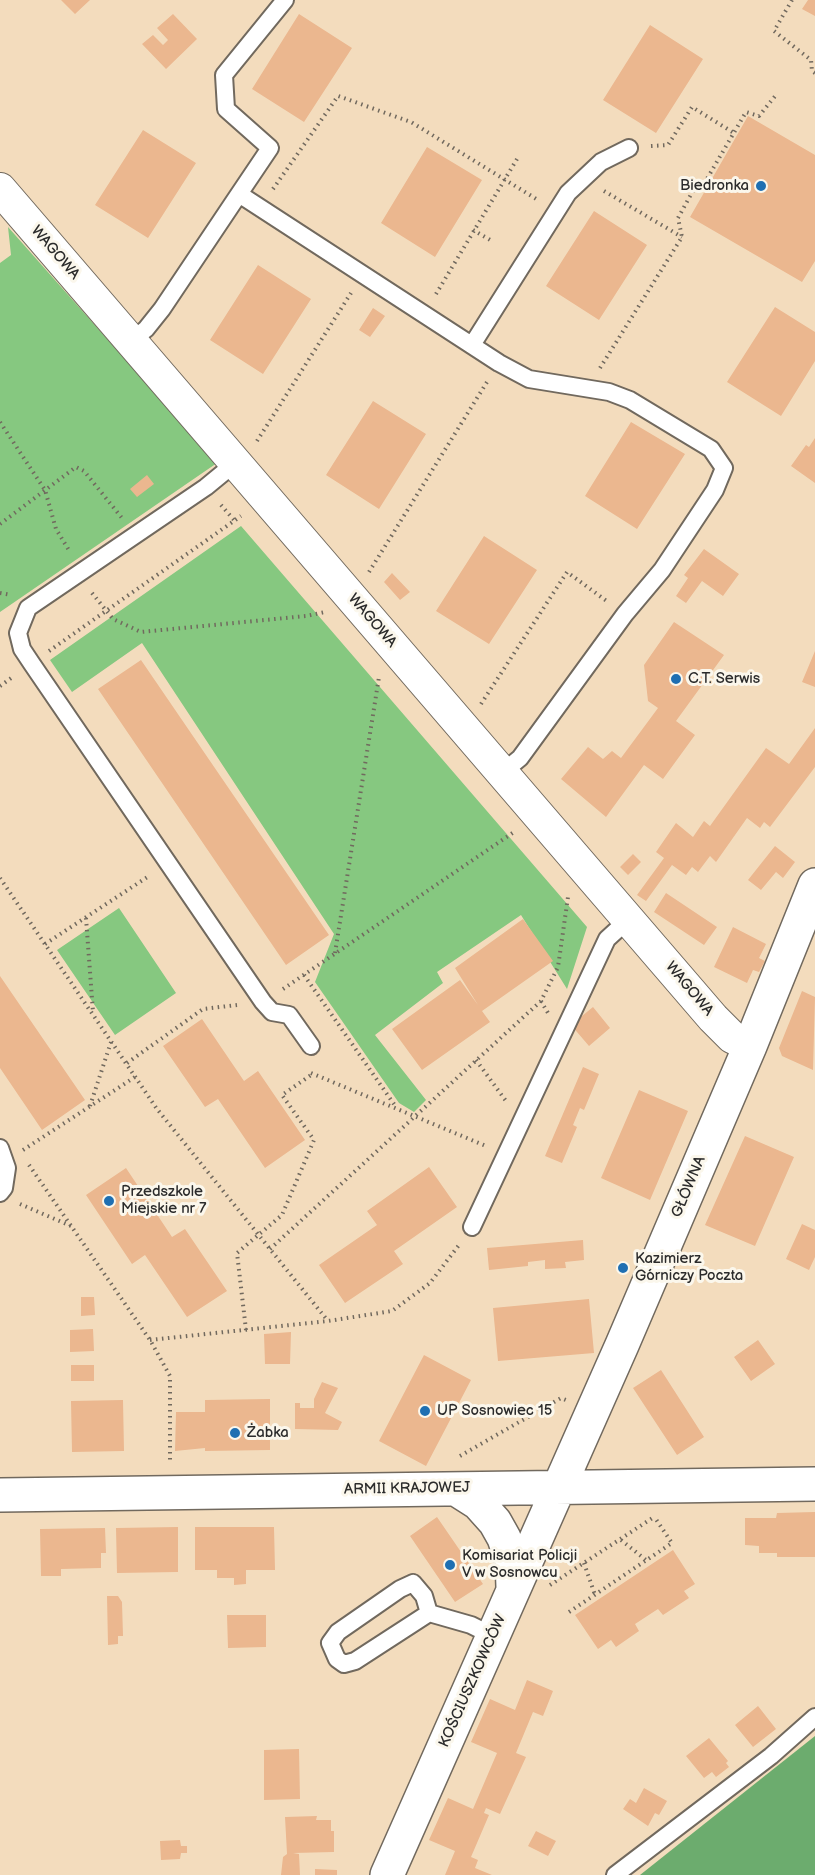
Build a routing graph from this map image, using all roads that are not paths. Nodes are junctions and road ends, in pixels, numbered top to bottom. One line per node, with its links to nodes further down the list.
1 (285, 0): 3 (lane)
2 (629, 148): 6 (lane)
3 (239, 194): 5 (lane); 6 (lane)
4 (5, 205): 5 (street, WAGOWA)
5 (131, 341): 7 (street, WAGOWA)
6 (472, 345): 8 (lane)
7 (234, 464): 8 (street, WAGOWA); 11 (lane)
8 (503, 772): 10 (street, WAGOWA)
9 (815, 885): 12 (street, GŁÓWNA)
10 (630, 918): 12 (street, WAGOWA); 15 (lane)
11 (311, 1046)
12 (750, 1046): 18 (street, GŁÓWNA)
13 (8, 1146): 14 (lane)
14 (5, 1196)
15 (472, 1227)
16 (455, 1474): 18 (street, ARMII KRAJOWEJ); 19 (street, ARMII KRAJOWEJ); 20 (street)
17 (815, 1484): 18 (street, ARMII KRAJOWEJ)
18 (558, 1487): 20 (street, KOŚCIUSZKOWCÓW)
19 (0, 1495)
20 (513, 1587): 22 (street, KOŚCIUSZKOWCÓW)
21 (429, 1613): 21 (lane); 22 (lane)
22 (493, 1636): 24 (street, KOŚCIUSZKOWCÓW)
23 (815, 1717): 25 (lane)
24 (387, 1875)
25 (615, 1875)

